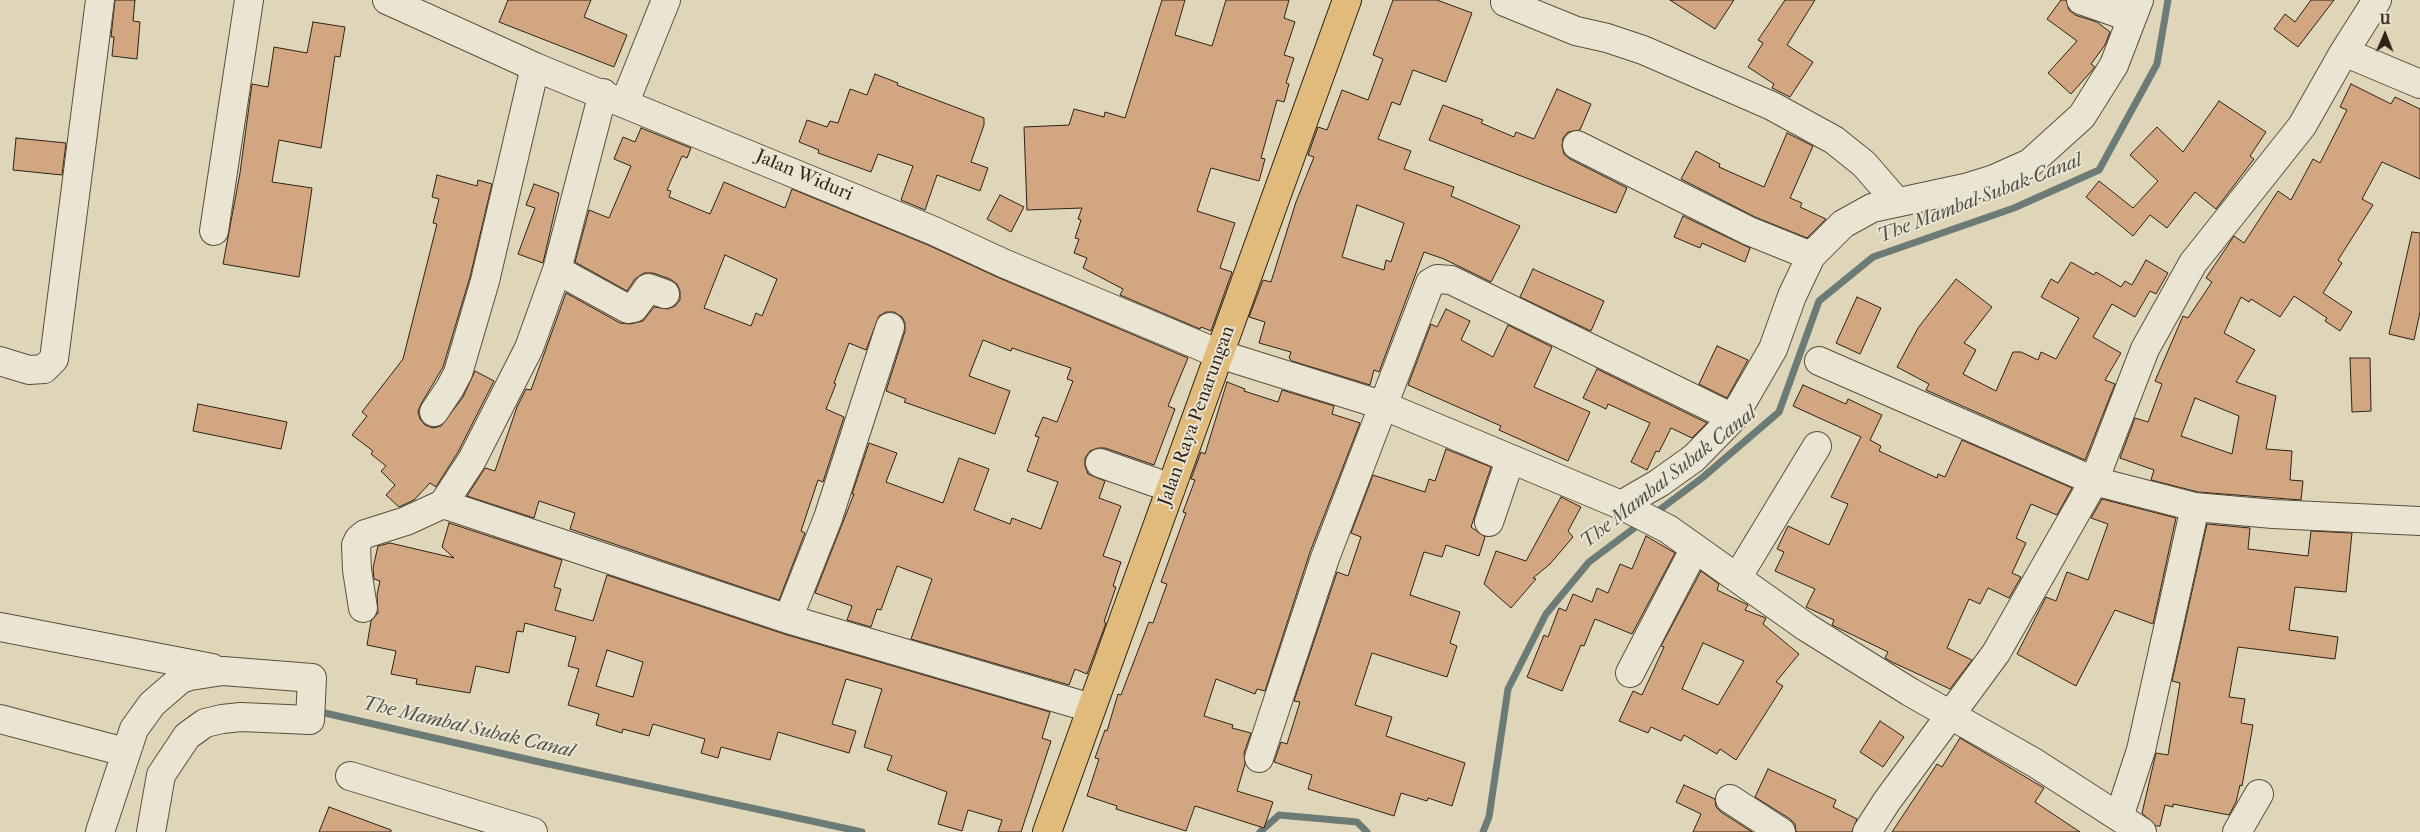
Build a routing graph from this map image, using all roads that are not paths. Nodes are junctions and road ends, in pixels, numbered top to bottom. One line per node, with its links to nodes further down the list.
1 (100, 0): 22 (street)
2 (249, 0): 16 (street)
3 (387, 0): 11 (street, Jalan Widuri)
4 (666, 0): 13 (street)
5 (1347, 0): 21 (main road, Jalan Raya Penarungan)
6 (2081, 0): 9 (street)
7 (2377, 0): 10 (street)
8 (1505, 2): 15 (street)
9 (2135, 9): 15 (street)
10 (2344, 52): 12 (street); 30 (street)
11 (536, 66): 13 (street, Jalan Widuri); 25 (street)
12 (2420, 84)
13 (614, 97): 18 (street); 21 (street, Jalan Widuri)
14 (1576, 145): 17 (street)
15 (1897, 202): 17 (street)
16 (214, 231)
17 (1811, 256): 26 (street)
18 (557, 270): 19 (street); 32 (street)
19 (665, 294)
20 (890, 327): 40 (street)
21 (1219, 354): 24 (street, Jalan Widuri); 31 (main road, Jalan Raya Penarungan)
22 (0, 361)
23 (1819, 361): 30 (street)
24 (1382, 405): 26 (street); 28 (street, Jalan Widuri); 48 (street)
25 (434, 412)
26 (1733, 418): 34 (street)
27 (1817, 446): 38 (street)
28 (1510, 460): 34 (street, Jalan Widuri); 36 (street)
29 (1100, 463): 31 (street)
30 (2094, 480): 33 (street); 45 (street)
31 (1171, 488): 44 (main road, Jalan Raya Penarungan)
32 (443, 504): 39 (street); 40 (street)
33 (2195, 507): 35 (street); 52 (street)
34 (1626, 508): 37 (street, Jalan Widuri)
35 (2420, 521)
36 (1489, 522)
37 (1695, 548): 38 (street, Jalan Widuri); 43 (street)
38 (1738, 578): 45 (street, Jalan Widuri)
39 (362, 608)
40 (788, 619): 44 (street)
41 (0, 627): 42 (street)
42 (223, 671): 47 (street); 54 (street)
43 (1630, 673)
44 (1091, 708): 56 (main road, Jalan Raya Penarungan)
45 (1951, 715): 52 (street, Jalan Widuri); 58 (street)
46 (0, 719): 47 (street)
47 (125, 752): 53 (street)
48 (1259, 758)
49 (350, 776): 55 (street)
50 (2259, 794): 60 (street)
51 (1730, 799): 57 (street)
52 (2119, 817): 59 (street, Jalan Widuri)
53 (100, 832)
54 (152, 832)
55 (533, 832)
56 (1047, 832)
57 (1781, 832)
58 (1867, 832)
59 (2142, 832)
60 (2237, 832)

